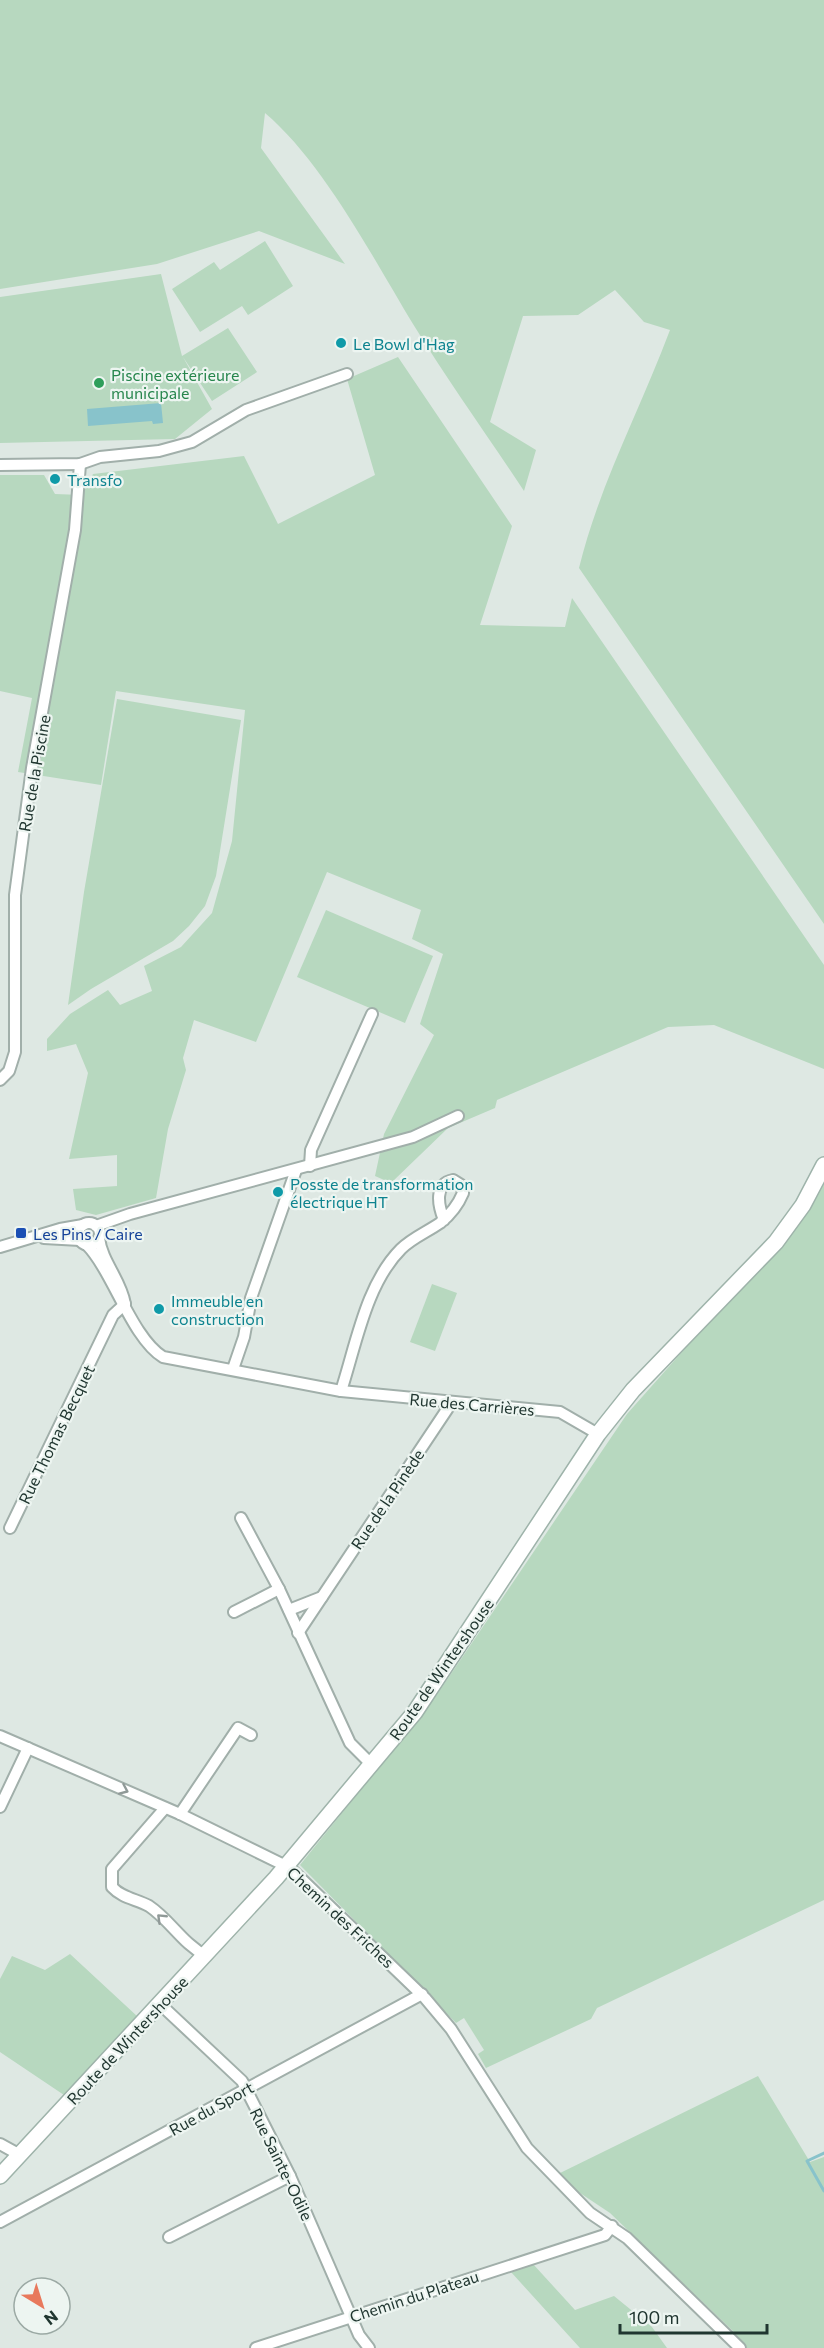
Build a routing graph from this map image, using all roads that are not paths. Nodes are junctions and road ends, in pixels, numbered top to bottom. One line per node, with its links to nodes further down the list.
1 (347, 374): 2 (street)
2 (80, 464): 3 (street); 5 (street, Rue de la Piscine)
3 (0, 465)
4 (372, 1014): 8 (street)
5 (0, 1080)
6 (458, 1116): 8 (street)
7 (824, 1165): 20 (street, Route de Wintershouse)
8 (310, 1166): 9 (street)
9 (296, 1170): 12 (street); 17 (street)
10 (444, 1220): 18 (street)
11 (83, 1225): 12 (street); 13 (street); 14 (street)
12 (98, 1233): 14 (street); 16 (street, Rue des Carrières)
13 (29, 1240): 14 (street); 15 (street)
14 (83, 1243): 16 (street, Rue des Carrières)
15 (0, 1247)
16 (128, 1308): 17 (street, Rue des Carrières); 22 (street, Rue Thomas Becquet)
17 (233, 1369): 18 (street, Rue des Carrières)
18 (341, 1391): 19 (street, Rue des Carrières)
19 (452, 1402): 20 (street, Rue des Carrières); 24 (street, Rue de la Pinède)
20 (598, 1434): 31 (street, Route de Wintershouse)
21 (241, 1518): 23 (street)
22 (10, 1528)
23 (279, 1590): 25 (street); 26 (street)
24 (322, 1596): 25 (street); 27 (street, Rue de la Pinède)
25 (289, 1611): 27 (street)
26 (234, 1612)
27 (298, 1633): 31 (street)
28 (251, 1735): 34 (street)
29 (0, 1736): 30 (street, Chemin des Friches)
30 (28, 1748): 32 (street); 33 (street, Chemin des Friches, one-way to 33)
31 (372, 1765): 35 (street, Route de Wintershouse)
32 (0, 1808)
33 (165, 1808): 34 (street, Chemin des Friches); 36 (street, one-way to 33)
34 (180, 1814): 35 (street, Chemin des Friches)
35 (287, 1865): 36 (street, Route de Wintershouse); 37 (street, Chemin des Friches)
36 (206, 1956): 38 (street, Route de Wintershouse)
37 (422, 1994): 39 (street, Rue du Sport); 45 (street, Chemin des Friches)
38 (160, 2004): 39 (street, Rue Sainte-Odile); 41 (street, Route de Wintershouse)
39 (246, 2089): 43 (street, Rue Sainte-Odile); 44 (street, Rue du Sport)
40 (0, 2144): 41 (street)
41 (20, 2155): 42 (street, Route de Wintershouse)
42 (0, 2176)
43 (290, 2176): 46 (street); 47 (street, Rue Sainte-Odile)
44 (0, 2222)
45 (612, 2226): 47 (street, Chemin du Plateau); 50 (street, Chemin des Friches)
46 (169, 2237)
47 (353, 2316): 48 (street, Chemin du Plateau); 49 (street, Rue Sainte-Odile)
48 (256, 2348)
49 (369, 2348)
50 (740, 2348)

